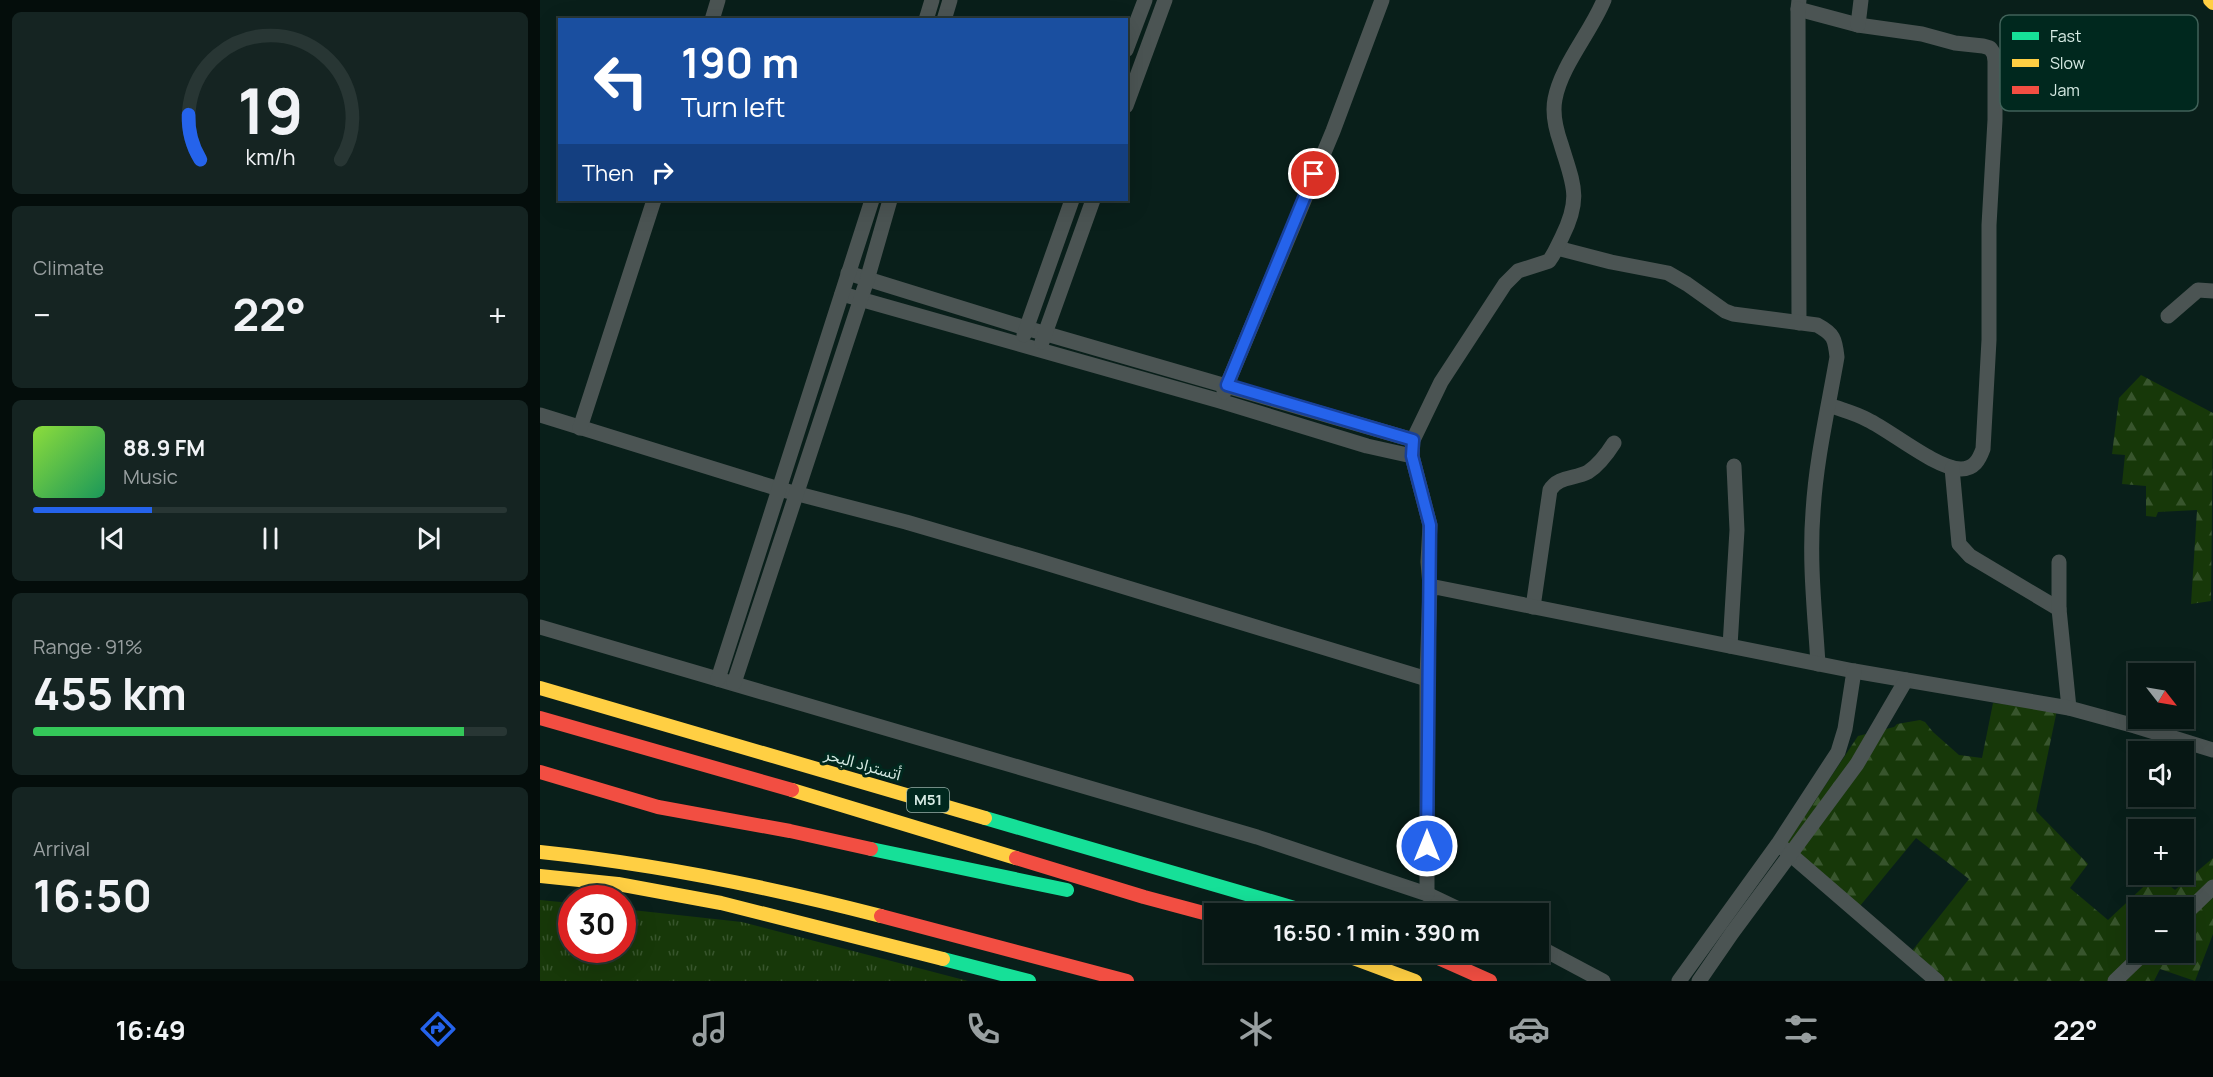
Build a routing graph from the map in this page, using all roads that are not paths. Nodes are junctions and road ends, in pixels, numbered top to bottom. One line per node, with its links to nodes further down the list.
1 (718, 0): 12 (street)
2 (932, 0): 13 (street)
3 (950, 0): 14 (street)
4 (1145, 0): 16 (street)
5 (1165, 0): 17 (street)
6 (1382, 0): 35 (street)
7 (1604, 0): 23 (street)
8 (1861, 0): 15 (street)
9 (2210, 0): 10 (main road)
10 (2213, 3)
11 (1798, 4): 15 (street); 30 (street)
12 (713, 18)
13 (927, 18)
14 (945, 18)
15 (1858, 25): 44 (street)
16 (1128, 45)
17 (1128, 101)
18 (654, 201): 39 (street)
19 (872, 201): 24 (street)
20 (890, 201): 25 (street)
21 (1072, 201): 31 (street)
22 (1093, 201): 32 (street)
23 (1557, 248): 30 (street); 40 (street)
24 (848, 273): 25 (street); 27 (street)
25 (867, 280): 28 (street); 31 (street)
26 (2213, 291): 29 (street)
27 (842, 294): 28 (street); 45 (street)
28 (861, 300): 33 (street); 46 (street)
29 (2168, 316)
30 (1799, 323): 37 (street)
31 (1026, 328): 32 (street); 33 (street)
32 (1045, 333): 34 (street); 35 (street)
33 (1021, 345): 34 (street)
34 (1040, 351): 36 (street)
35 (1227, 385): 36 (street); 40 (street)
36 (1220, 401): 42 (street)
37 (1829, 405): 44 (street); 53 (street)
38 (540, 415): 39 (street)
39 (580, 428): 45 (street)
40 (1413, 440): 42 (street)
41 (1614, 443): 49 (street)
42 (1412, 456): 48 (street)
43 (1734, 466): 52 (street)
44 (1952, 468): 50 (street)
45 (779, 489): 46 (street); 55 (street)
46 (798, 493): 56 (street); 58 (street)
47 (2059, 562): 50 (street)
48 (1430, 586): 49 (street); 56 (street)
49 (1533, 607): 52 (street)
50 (2059, 609): 60 (street)
51 (540, 627): 55 (street)
52 (1730, 646): 53 (street)
53 (1818, 664): 54 (street)
54 (1854, 671): 57 (street); 64 (street)
55 (718, 679): 58 (street)
56 (1427, 679): 69 (street)
57 (1906, 681): 60 (street); 66 (street)
58 (734, 683): 69 (street)
59 (540, 688): 71 (main road, أتستراد البحر / M51)
60 (2068, 708): 62 (street)
61 (540, 718): 70 (main road, M51)
62 (2213, 750)
63 (540, 772): 70 (main road)
64 (1778, 844): 66 (street); 84 (street)
65 (540, 852): 80 (main road)
66 (1791, 854): 85 (street); 86 (street)
67 (540, 876): 79 (main road)
68 (2213, 887): 73 (street)
69 (1427, 894): 72 (street)
70 (1144, 897): 74 (main road, M51)
71 (1277, 903)
72 (1446, 903)
73 (2194, 905)
74 (1204, 913)
75 (1549, 952): 83 (street)
76 (1367, 963): 81 (main road)
77 (1450, 963): 82 (main road)
78 (2134, 963): 87 (street)
79 (1029, 981)
80 (1127, 981)
81 (1415, 981)
82 (1490, 981)
83 (1603, 981)
84 (1680, 981)
85 (1699, 981)
86 (1937, 981)
87 (2115, 981)

